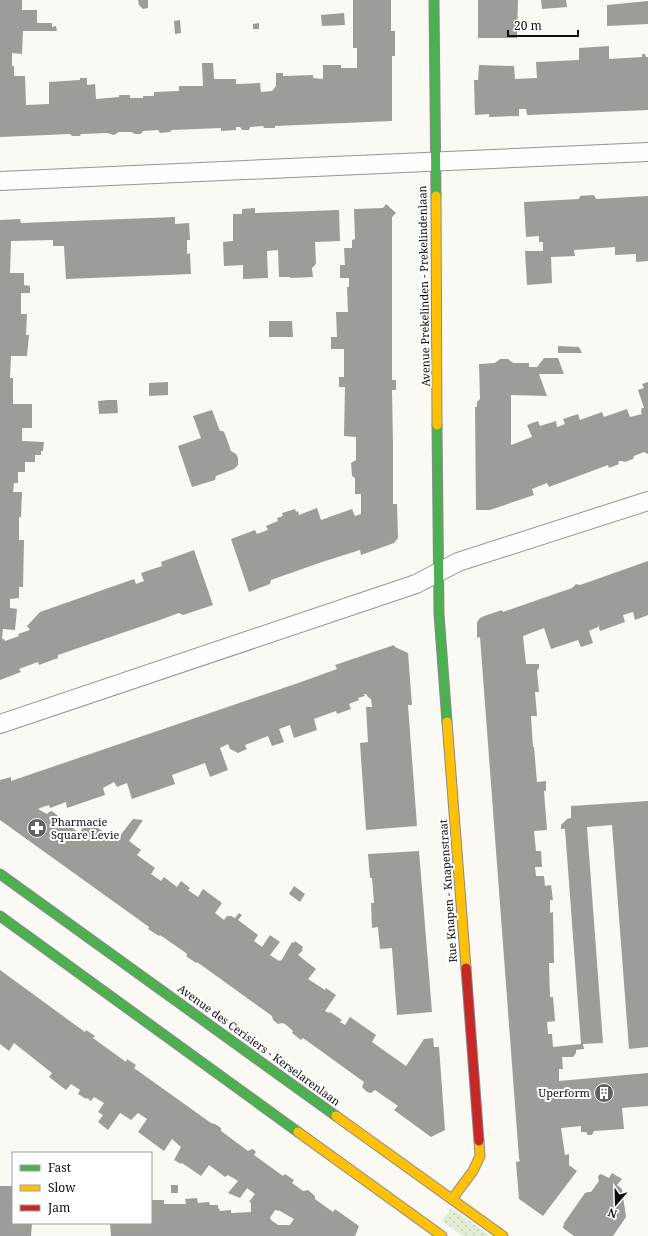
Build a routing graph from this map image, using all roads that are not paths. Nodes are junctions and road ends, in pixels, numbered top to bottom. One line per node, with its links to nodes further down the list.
1 (434, 0): 3 (street, Avenue Prekelinden - Prekelindenlaan)
2 (648, 152): 3 (street)
3 (435, 162): 4 (street); 6 (street, Avenue Prekelinden - Prekelindenlaan)
4 (0, 181)
5 (648, 501): 6 (street)
6 (439, 572): 7 (street); 10 (street, Rue Knapen - Knapenstraat)
7 (0, 724)
8 (0, 874): 10 (street, Avenue des Cerisiers - Kerselarenlaan)
9 (0, 916): 11 (street)
10 (452, 1199): 12 (street, Avenue des Cerisiers - Kerselarenlaan)
11 (442, 1236)
12 (503, 1236)

